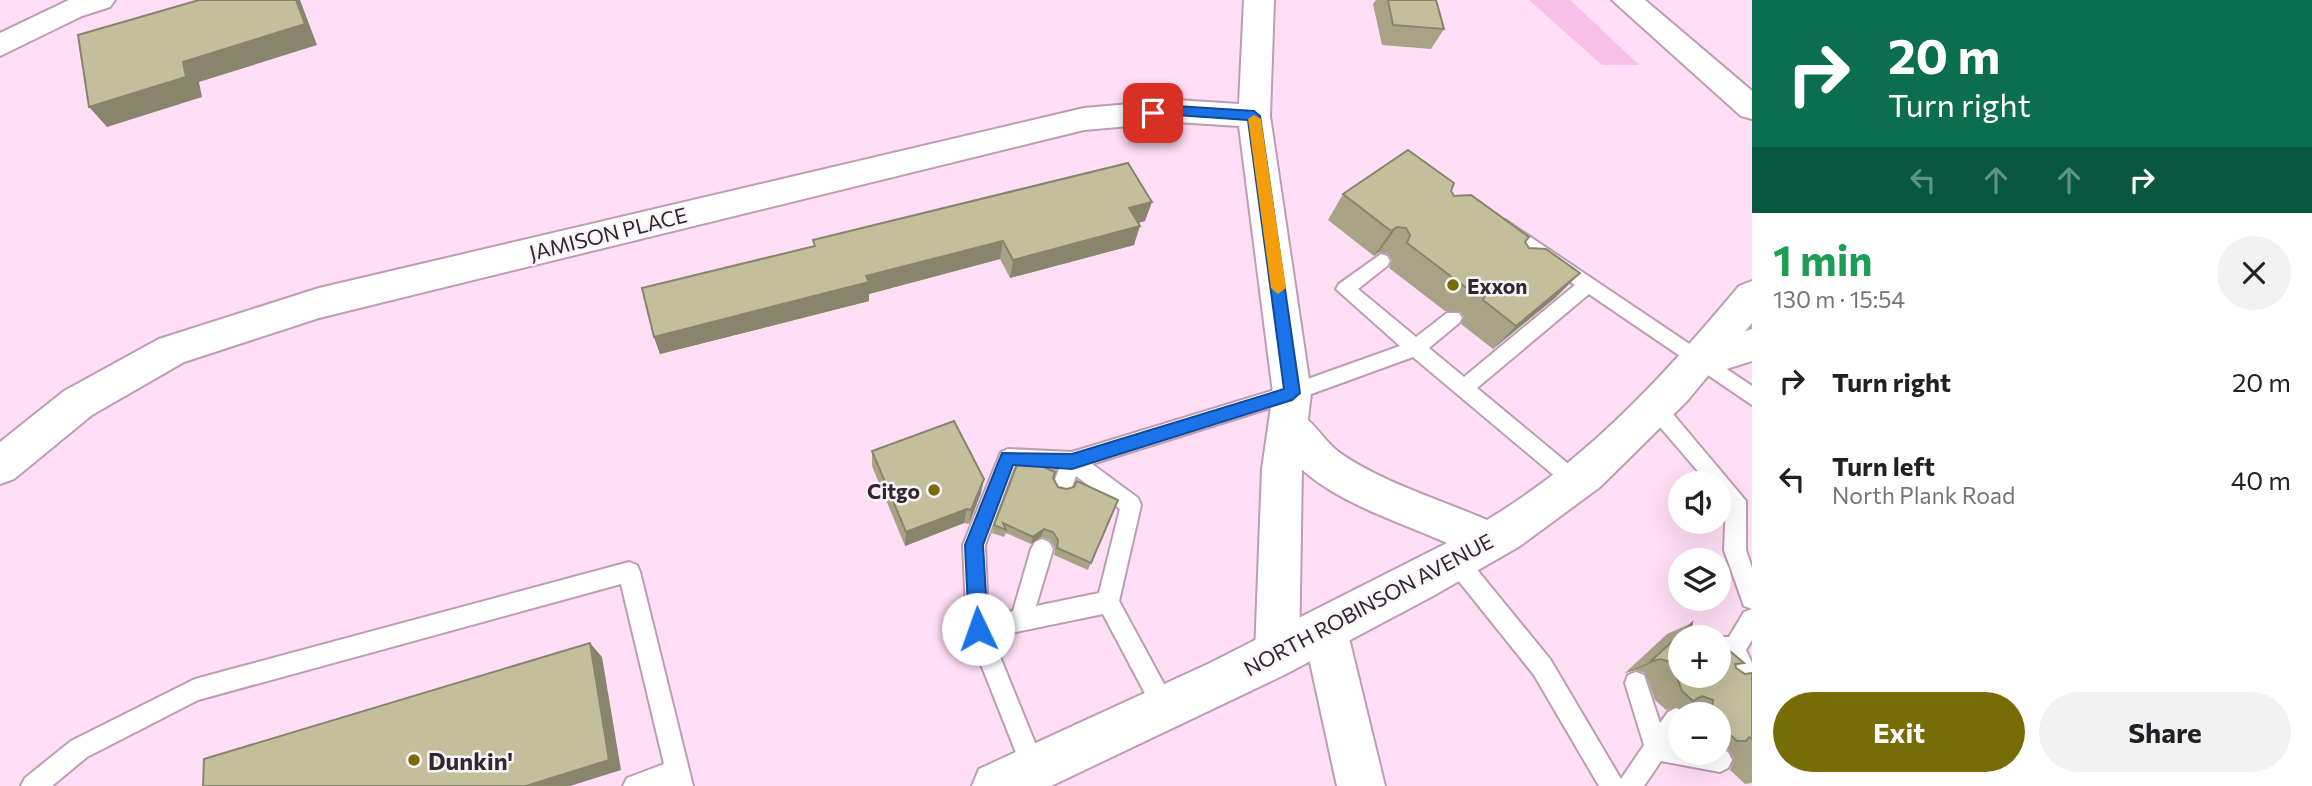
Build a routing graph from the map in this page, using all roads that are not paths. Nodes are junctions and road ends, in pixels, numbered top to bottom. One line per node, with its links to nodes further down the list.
1 (100, 0): 4 (main road)
2 (1258, 0): 6 (main road)
3 (1627, 0): 5 (main road)
4 (0, 46)
5 (1752, 108)
6 (1254, 116): 20 (main road); 22 (main road, JAMISON PLACE)
7 (1495, 220): 8 (lane)
8 (1536, 249): 10 (lane); 11 (lane)
9 (1381, 261): 15 (lane)
10 (1522, 261)
11 (1587, 285): 16 (lane); 17 (lane)
12 (1752, 296): 16 (main road, NORTH ROBINSON AVENUE)
13 (1453, 318): 15 (lane)
14 (1752, 345): 16 (main road)
15 (1416, 348): 17 (lane); 20 (lane)
16 (1698, 362): 18 (lane); 19 (main road, NORTH ROBINSON AVENUE)
17 (1465, 387): 23 (lane)
18 (1752, 397)
19 (1655, 407): 23 (main road, NORTH ROBINSON AVENUE); 27 (lane)
20 (1291, 410): 21 (lane); 26 (main road); 34 (main road)
21 (1072, 461): 24 (lane); 28 (lane); 31 (lane)
22 (0, 466)
23 (1576, 482): 26 (main road, NORTH ROBINSON AVENUE)
24 (1063, 485)
25 (1042, 550): 29 (lane)
26 (1473, 551): 32 (main road, NORTH ROBINSON AVENUE); 47 (lane)
27 (1752, 599)
28 (1108, 602): 29 (lane); 38 (lane)
29 (1022, 617): 31 (lane)
30 (1752, 620): 33 (lane)
31 (978, 629): 43 (lane)
32 (1325, 630): 34 (main road, NORTH ROBINSON AVENUE); 46 (main road)
33 (1731, 643)
34 (1277, 653): 38 (main road, NORTH ROBINSON AVENUE)
35 (1731, 656): 37 (lane)
36 (1636, 683): 40 (lane)
37 (1752, 689)
38 (1166, 710): 43 (main road, NORTH ROBINSON AVENUE)
39 (1668, 732): 40 (lane)
40 (1657, 749): 41 (lane); 48 (lane)
41 (1668, 751)
42 (679, 778): 44 (lane); 45 (lane)
43 (1015, 778)
44 (33, 786)
45 (635, 786)
46 (1362, 786)
47 (1612, 786)
48 (1630, 786)

